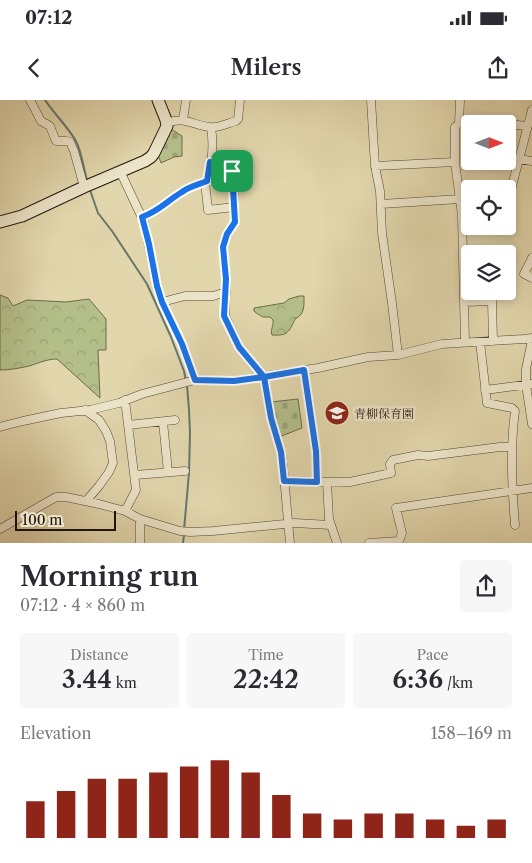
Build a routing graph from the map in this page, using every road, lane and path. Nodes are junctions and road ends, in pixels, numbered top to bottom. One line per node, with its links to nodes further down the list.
1 (30, 100): 22 (street)
2 (158, 100): 12 (street)
3 (186, 100): 8 (street)
4 (240, 100): 13 (street)
5 (371, 100): 18 (street)
6 (460, 100): 10 (street)
7 (532, 110): 9 (street)
8 (183, 120): 12 (street); 13 (street)
9 (530, 121): 11 (street); 14 (street)
10 (459, 122): 17 (street)
11 (516, 123)
12 (167, 124): 19 (street)
13 (211, 128): 16 (street)
14 (518, 159): 15 (street); 20 (street)
15 (532, 161)
16 (210, 162): 21 (street); 25 (street)
17 (455, 162): 18 (street); 23 (street)
18 (375, 166): 24 (street)
19 (120, 172): 22 (street); 26 (street)
20 (513, 180)
21 (205, 182): 25 (street); 26 (street)
22 (88, 185): 27 (street)
23 (460, 199): 24 (street)
24 (381, 204): 38 (street)
25 (234, 207): 31 (street)
26 (142, 217): 32 (street)
27 (0, 222)
28 (466, 235): 33 (street)
29 (532, 258): 30 (street)
30 (532, 278)
31 (226, 292): 32 (street); 40 (street)
32 (162, 302): 41 (street)
33 (464, 302): 35 (street); 36 (street)
34 (532, 339): 35 (street); 42 (street)
35 (493, 341): 37 (street)
36 (465, 342): 37 (street); 38 (street)
37 (480, 342): 43 (street)
38 (398, 355): 39 (street)
39 (304, 370): 40 (street); 56 (street)
40 (264, 377): 41 (street); 55 (street)
41 (191, 381): 44 (street)
42 (529, 384): 43 (street); 48 (street)
43 (485, 390): 51 (street)
44 (125, 400): 45 (street); 49 (street)
45 (85, 410): 50 (street); 60 (street)
46 (175, 420): 47 (street)
47 (163, 422): 49 (street); 53 (street)
48 (532, 424)
49 (128, 425): 54 (street)
50 (0, 427)
51 (512, 447): 57 (street); 59 (street)
52 (185, 471): 53 (street)
53 (168, 472): 54 (street)
54 (135, 475): 61 (street)
55 (284, 481): 56 (street); 63 (street)
56 (317, 482): 57 (street)
57 (327, 482): 64 (street)
58 (532, 488): 59 (street)
59 (513, 492): 65 (street); 70 (street)
60 (86, 501): 61 (street); 66 (street)
61 (125, 511): 62 (street)
62 (140, 519): 63 (street); 67 (street)
63 (289, 523): 64 (street); 68 (street)
64 (330, 525): 69 (street)
65 (515, 525)
66 (0, 529)
67 (140, 543)
68 (290, 543)
69 (337, 543)
70 (369, 543)

